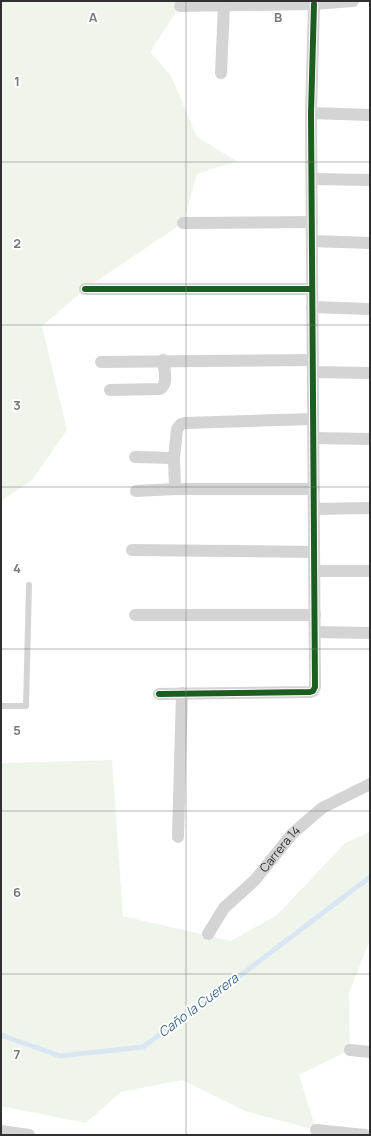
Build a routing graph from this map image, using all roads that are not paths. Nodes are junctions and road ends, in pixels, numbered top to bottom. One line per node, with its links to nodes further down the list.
1 (353, 1): 2 (street)
2 (314, 4): 4 (street); 6 (street)
3 (180, 6): 4 (street)
4 (224, 6): 5 (street)
5 (221, 73)
6 (311, 114): 7 (street); 8 (street)
7 (370, 115)
8 (312, 179): 9 (street); 10 (street)
9 (370, 180)
10 (312, 222): 11 (street); 12 (street)
11 (183, 223)
12 (312, 241): 13 (street); 15 (street)
13 (370, 243)
14 (85, 289): 15 (street)
15 (312, 289): 16 (street)
16 (312, 307): 17 (street); 19 (street)
17 (370, 309)
18 (163, 360): 19 (street); 20 (street); 23 (street)
19 (313, 360): 21 (street)
20 (101, 362)
21 (313, 372): 22 (street); 24 (street)
22 (370, 373)
23 (110, 390)
24 (313, 419): 25 (street); 28 (street)
25 (314, 438): 26 (street); 30 (street)
26 (370, 439)
27 (136, 457): 28 (street)
28 (174, 458): 29 (street)
29 (175, 489): 30 (street); 31 (street)
30 (314, 489): 33 (street)
31 (136, 491)
32 (370, 508): 33 (street)
33 (314, 509): 35 (street)
34 (132, 550): 35 (street)
35 (314, 552): 36 (street)
36 (315, 571): 37 (street); 40 (street)
37 (370, 571)
38 (28, 585): 45 (lane)
39 (135, 615): 40 (street)
40 (315, 615): 41 (street)
41 (315, 632): 42 (street); 43 (street)
42 (370, 634)
43 (182, 693): 44 (street); 47 (street)
44 (159, 694)
45 (1, 706)
46 (370, 784): 48 (street, Carrera 14)
47 (178, 837)
48 (208, 934)
49 (350, 1050): 50 (street)
50 (370, 1052)
51 (316, 1130): 54 (street)
52 (1, 1131): 53 (street)
53 (29, 1135)
54 (365, 1135)

